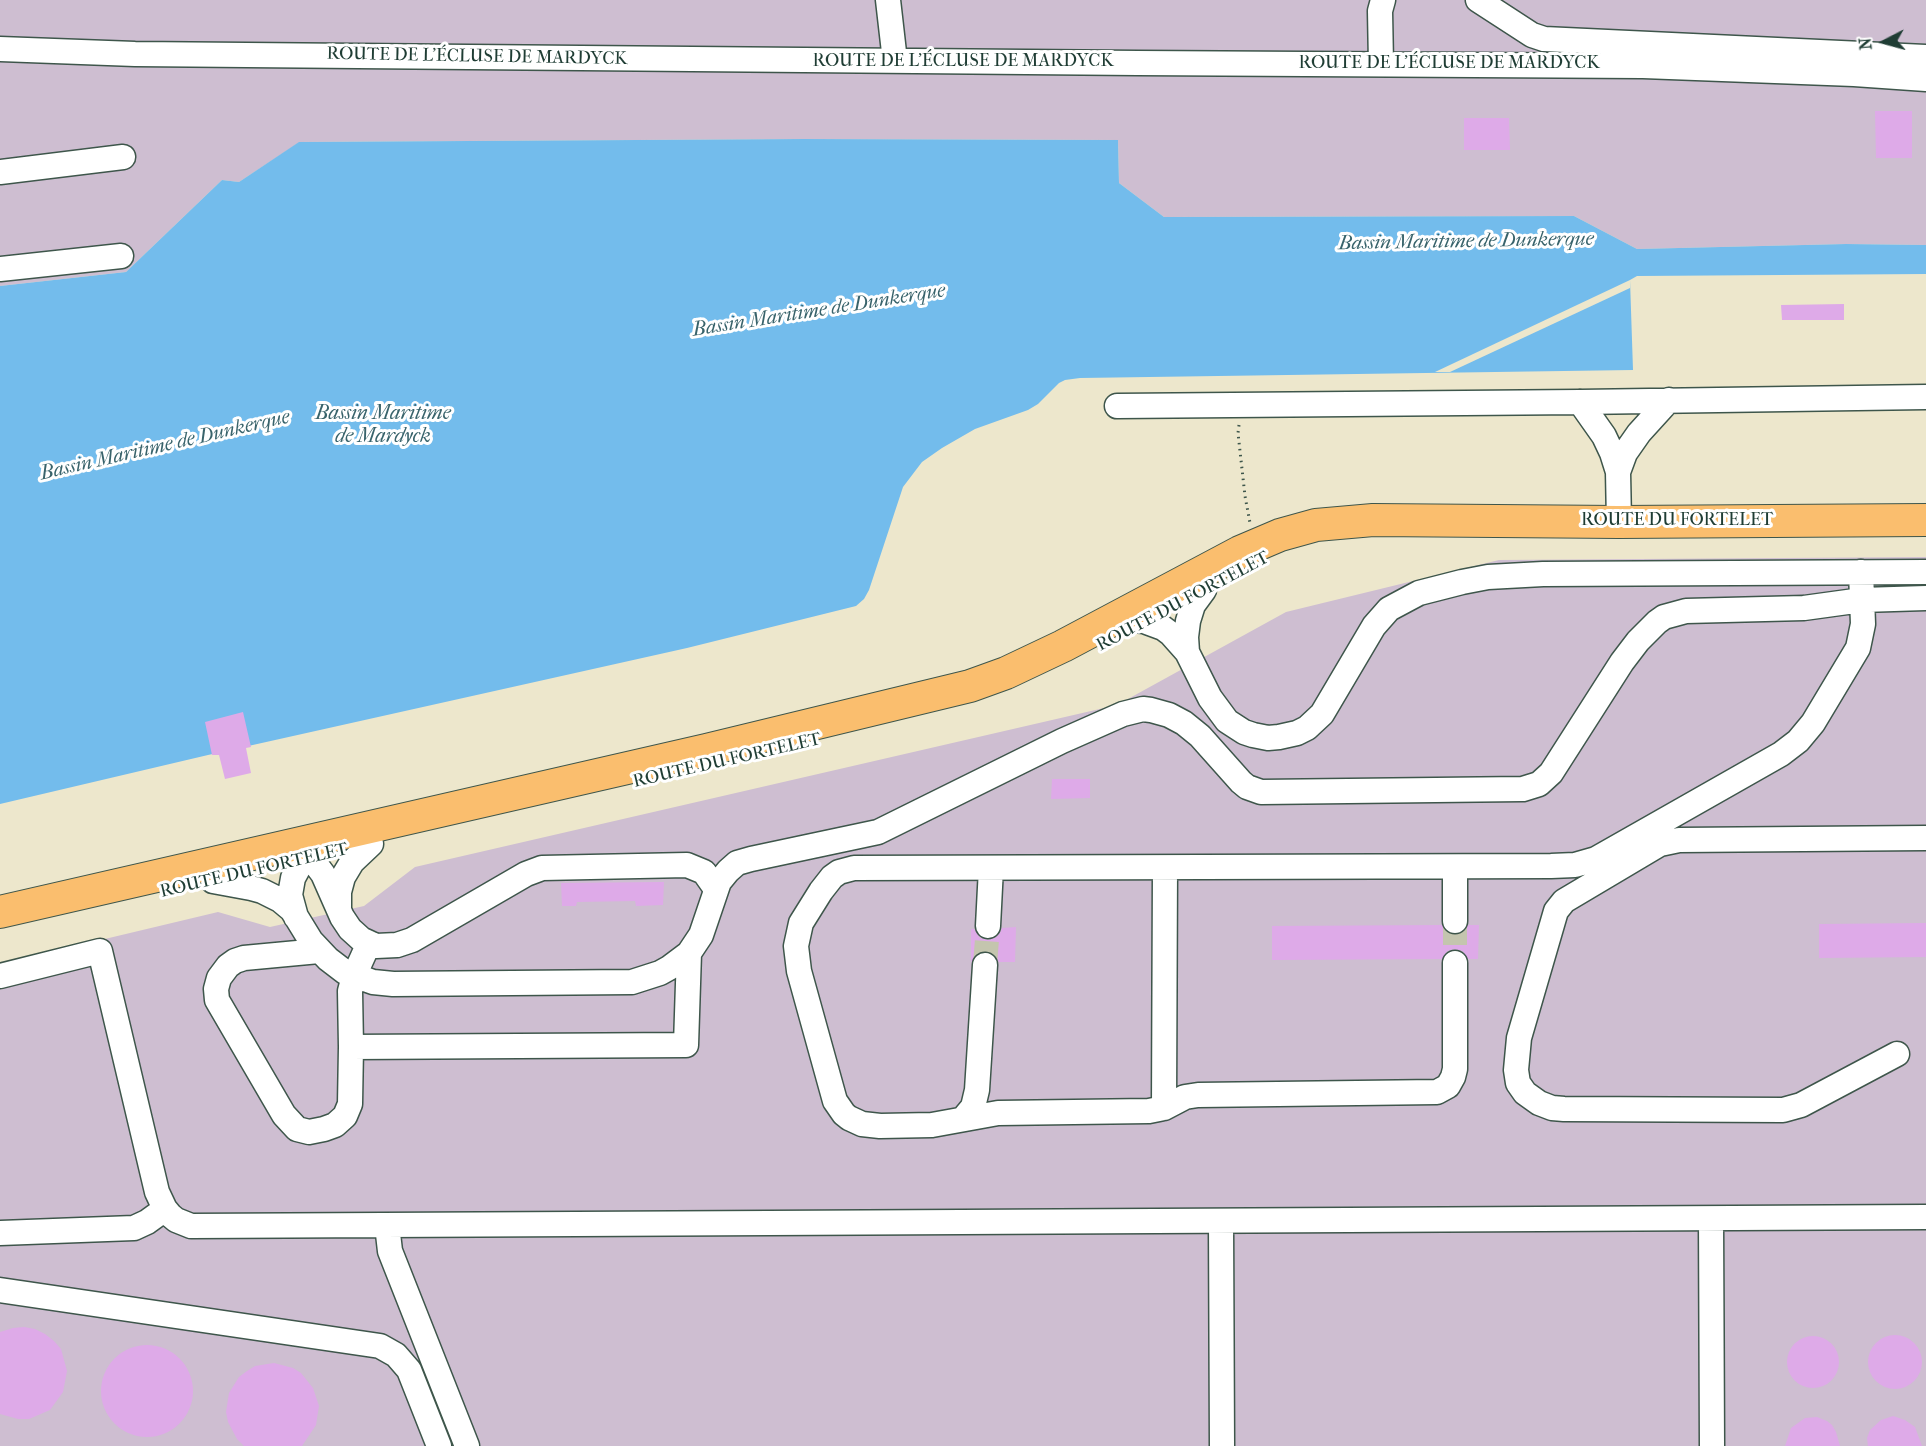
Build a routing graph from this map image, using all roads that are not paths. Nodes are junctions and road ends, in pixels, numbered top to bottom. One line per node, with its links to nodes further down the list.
1 (888, 0): 6 (street)
2 (1383, 0): 7 (street)
3 (1478, 0): 5 (street)
4 (0, 49): 6 (street, ROUTE DE L'ÉCLUSE DE MARDYCK)
5 (1926, 57)
6 (896, 61): 7 (street, ROUTE DE L'ÉCLUSE DE MARDYCK)
7 (1381, 64): 8 (street, ROUTE DE L'ÉCLUSE DE MARDYCK)
8 (1926, 79)
9 (123, 157): 10 (street)
10 (0, 171)
11 (121, 256): 12 (street)
12 (0, 269)
13 (1926, 397): 14 (street)
14 (1669, 400): 15 (street); 17 (street)
15 (1580, 402): 16 (street); 17 (street)
16 (1118, 406)
17 (1618, 472): 20 (street)
18 (1926, 520): 20 (main road, ROUTE DU FORTELET)
19 (1427, 521): 20 (main road, ROUTE DU FORTELET); 23 (main road, ROUTE DU FORTELET); 26 (main road, ROUTE DU FORTELET)
20 (1619, 522)
21 (1861, 572): 22 (street); 25 (street); 28 (street)
22 (1926, 572)
23 (1204, 590): 27 (main road, ROUTE DU FORTELET); 28 (street)
24 (1926, 598): 25 (street)
25 (1862, 600): 32 (street); 36 (street)
26 (1111, 620): 27 (street); 31 (main road, ROUTE DU FORTELET)
27 (1144, 621): 28 (street); 30 (main road, ROUTE DU FORTELET)
28 (1187, 652)
29 (1926, 838): 51 (street)
30 (371, 844): 31 (main road, ROUTE DU FORTELET); 37 (street)
31 (306, 851): 35 (main road, ROUTE DU FORTELET); 37 (street); 38 (main road, ROUTE DU FORTELET); 39 (street)
32 (1455, 867): 34 (street); 40 (street)
33 (991, 868): 34 (street); 41 (street); 53 (street)
34 (1165, 868): 52 (street)
35 (213, 881): 39 (street); 42 (main road, ROUTE DU FORTELET)
36 (716, 889): 43 (street); 45 (street)
37 (339, 908): 43 (street)
38 (0, 912)
39 (296, 917): 44 (street)
40 (1455, 921)
41 (987, 926)
42 (0, 930)
43 (369, 943): 49 (street)
44 (319, 951): 49 (street); 50 (street)
45 (688, 953): 49 (street); 50 (street)
46 (1455, 963): 52 (street)
47 (985, 965): 53 (street)
48 (0, 976): 54 (street)
49 (354, 976): 50 (street)
50 (351, 1047)
51 (1897, 1054)
52 (1164, 1108): 53 (street)
53 (963, 1119)
54 (165, 1209): 58 (street); 59 (street)
55 (1926, 1217): 56 (street)
56 (1710, 1219): 57 (street); 64 (street)
57 (1221, 1221): 58 (street); 63 (street)
58 (387, 1225): 62 (street)
59 (0, 1233)
60 (0, 1290): 61 (street)
61 (439, 1446)
62 (467, 1446)
63 (1222, 1446)
64 (1712, 1446)

